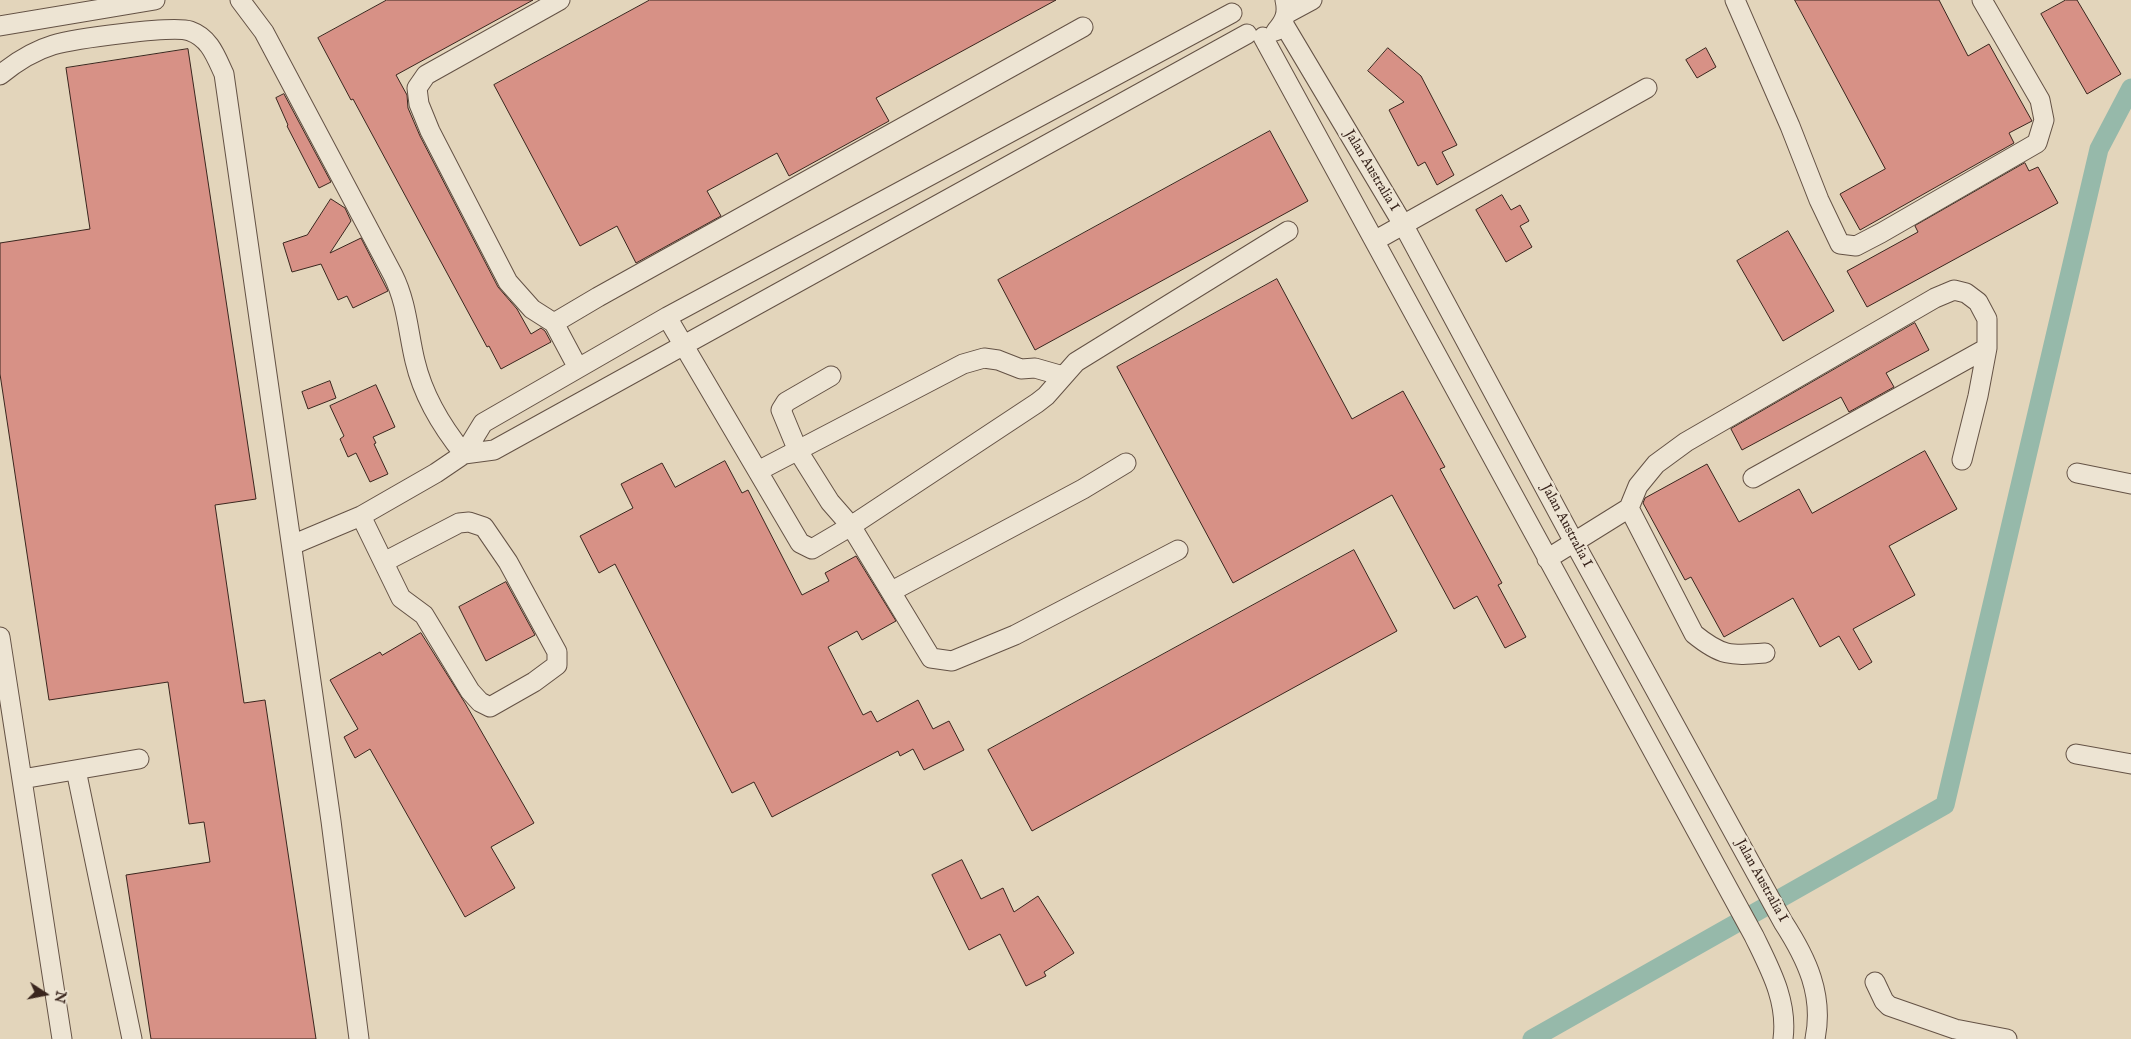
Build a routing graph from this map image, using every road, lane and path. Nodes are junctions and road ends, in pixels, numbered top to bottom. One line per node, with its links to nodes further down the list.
1 (155, 0): 9 (lane)
2 (240, 0): 25 (lane)
3 (560, 0): 18 (lane)
4 (1312, 0): 8 (lane)
5 (1735, 0): 6 (lane)
6 (1982, 0)
7 (1232, 7): 11 (lane, Jalan Australia I); 17 (lane)
8 (1285, 12): 11 (lane); 14 (lane, Jalan Australia I)
9 (0, 26)
10 (1083, 27): 18 (lane)
11 (1255, 36): 16 (lane, Jalan Australia I); 19 (lane)
12 (0, 75): 36 (lane)
13 (1647, 88): 14 (lane)
14 (1404, 226): 16 (lane); 35 (lane, Jalan Australia I)
15 (1288, 231): 23 (lane)
16 (1376, 240): 38 (lane, Jalan Australia I)
17 (668, 317): 19 (lane); 21 (lane)
18 (554, 323): 21 (lane)
19 (684, 343): 25 (lane); 28 (lane)
20 (1987, 348): 26 (lane); 30 (lane); 32 (lane)
21 (578, 368): 25 (lane)
22 (831, 376): 24 (lane)
23 (1063, 376): 24 (lane); 34 (lane)
24 (798, 451): 28 (lane); 34 (lane)
25 (464, 454): 33 (lane)
26 (1962, 460)
27 (1126, 463): 40 (lane)
28 (758, 471): 34 (lane)
29 (2077, 473): 31 (lane)
30 (1753, 478)
31 (2131, 484)
32 (1629, 508): 35 (lane); 42 (lane)
33 (362, 516): 36 (lane); 39 (lane)
34 (851, 526): 40 (lane)
35 (1574, 542): 38 (lane); 53 (lane, Jalan Australia I)
36 (292, 545): 51 (lane)
37 (1178, 550): 40 (lane)
38 (1547, 559): 52 (lane, Jalan Australia I)
39 (384, 562): 39 (lane)
40 (892, 591)
41 (0, 637): 47 (lane)
42 (1764, 653)
43 (2076, 754): 45 (lane)
44 (140, 759): 46 (lane)
45 (2131, 764)
46 (76, 770): 47 (lane); 50 (lane)
47 (22, 779): 49 (lane)
48 (1875, 982): 54 (lane)
49 (62, 1039)
50 (132, 1039)
51 (359, 1039)
52 (1783, 1039)
53 (1815, 1039)
54 (2007, 1039)

